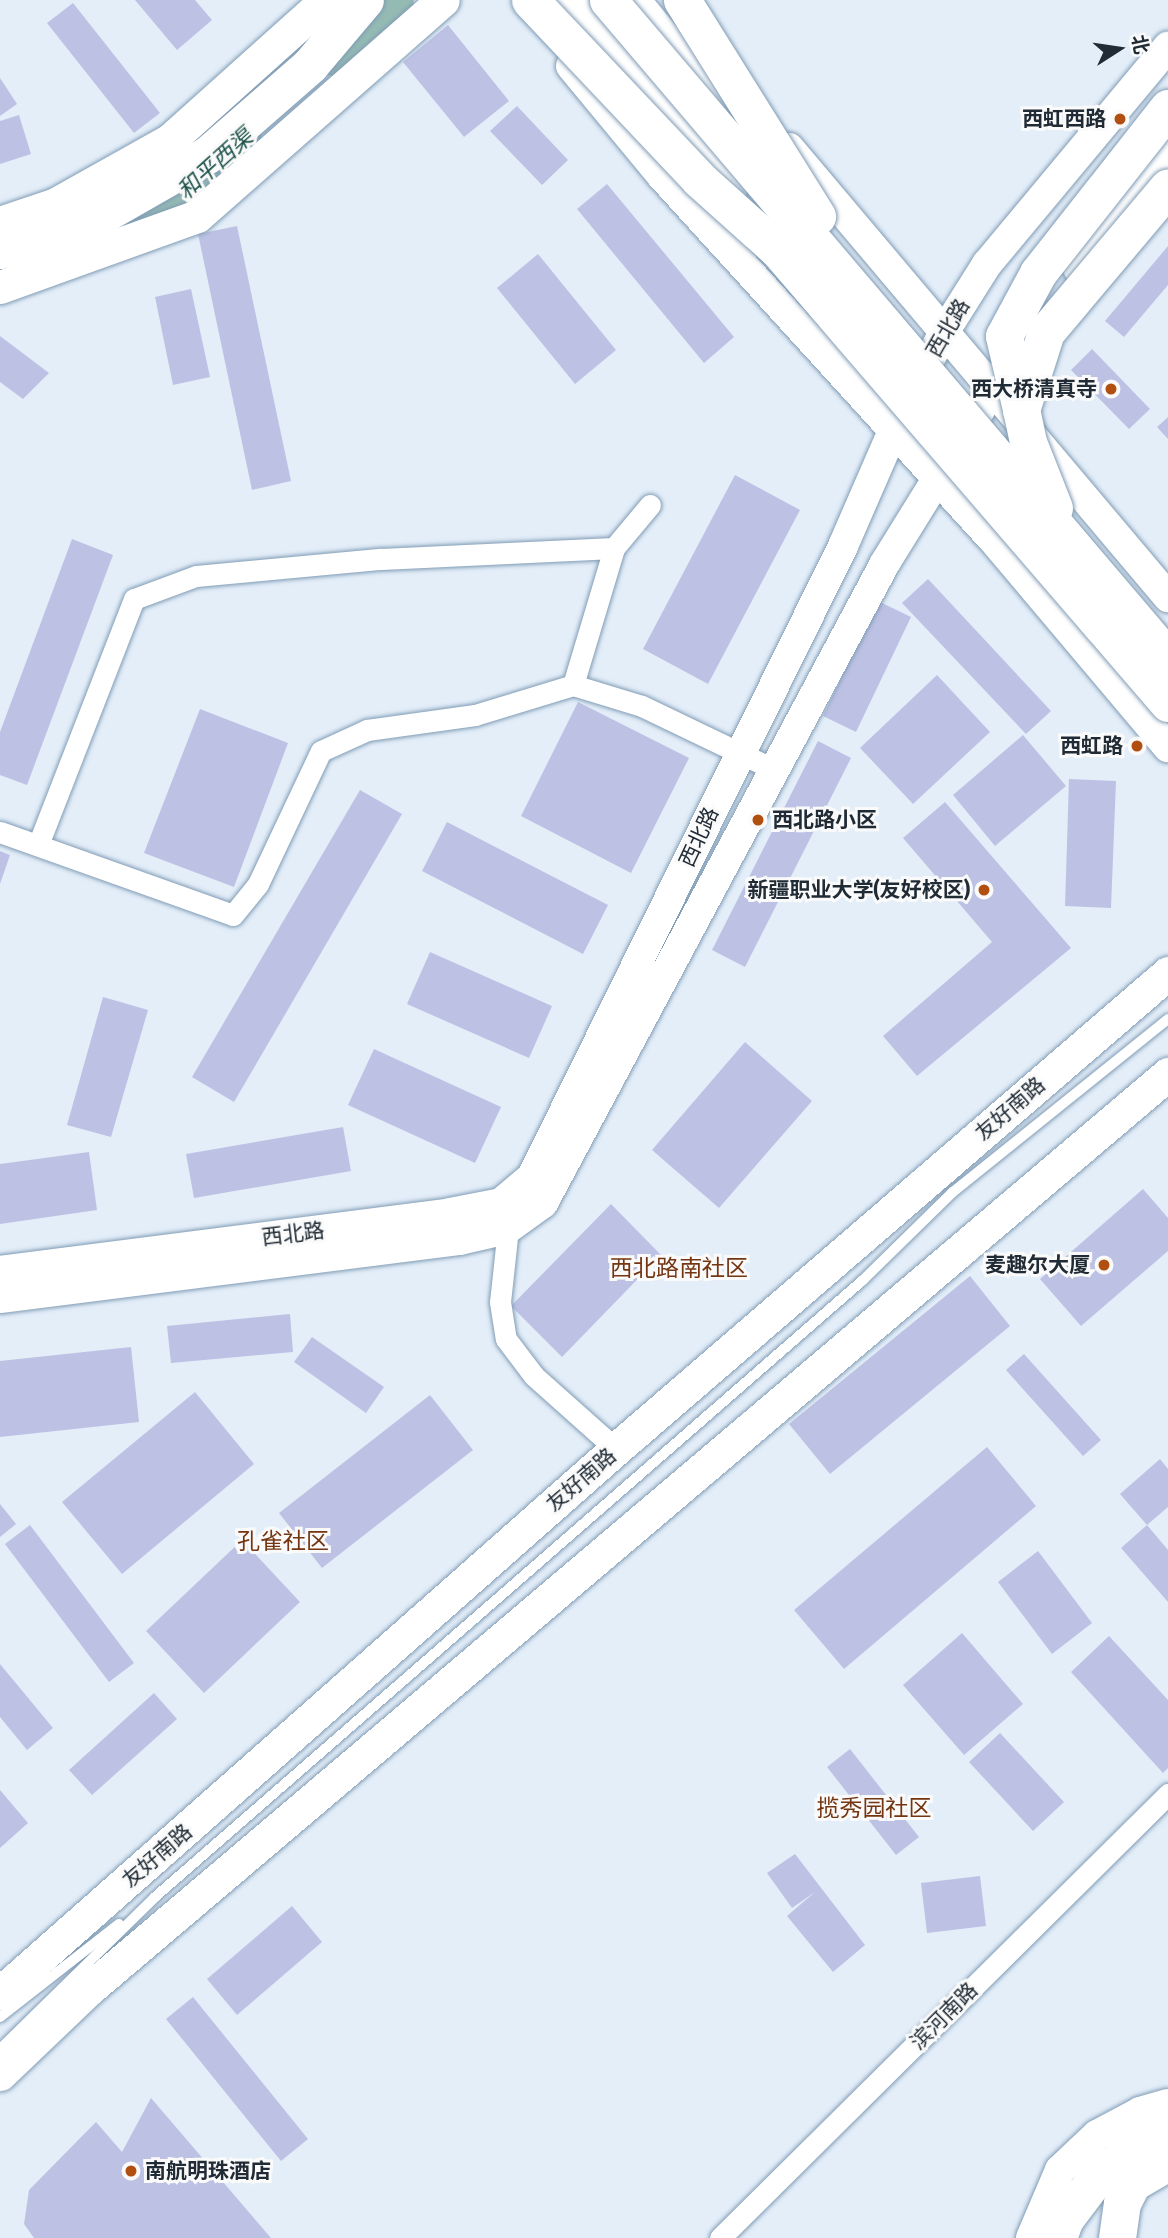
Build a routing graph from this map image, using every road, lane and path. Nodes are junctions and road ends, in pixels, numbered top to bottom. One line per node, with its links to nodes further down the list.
1 (326, 0): 16 (main road)
2 (365, 0): 17 (highway)
3 (443, 0): 19 (main road)
4 (515, 0): 25 (main road)
5 (530, 0): 18 (highway, bridge)
6 (554, 0): 23 (main road)
7 (569, 0): 18 (highway, bridge)
8 (608, 0): 20 (highway, bridge)
9 (635, 0): 21 (main road)
10 (661, 0): 21 (main road)
11 (682, 0): 20 (highway, bridge)
12 (1168, 47): 21 (main road, 西北路)
13 (1168, 108): 24 (highway, bridge)
14 (1168, 152): 22 (main road, 西北路)
15 (1168, 187): 24 (highway, bridge)
16 (0, 223)
17 (0, 250)
18 (778, 250): 34 (highway, bridge)
19 (0, 287)
20 (874, 309): 29 (highway, bridge)
21 (939, 342): 22 (main road); 23 (main road, 西北路)
22 (986, 398): 26 (main road, 西北路); 30 (main road); 31 (main road)
23 (904, 406): 25 (main road, 西北路); 26 (main road)
24 (1021, 410): 29 (highway, bridge)
25 (893, 434): 26 (main road); 36 (main road, 西北路)
26 (944, 467): 35 (main road); 37 (main road, 西北路)
27 (650, 505): 28 (street)
28 (614, 548): 33 (street); 39 (street)
29 (1088, 566): 32 (highway, bridge)
30 (1168, 597)
31 (1168, 636)
32 (1168, 657)
33 (573, 685): 36 (street); 39 (street)
34 (1168, 703)
35 (1168, 747)
36 (739, 751): 37 (street); 43 (main road, 西北路)
37 (771, 768): 44 (main road, 西北路)
38 (0, 832): 39 (street)
39 (38, 845)
40 (1168, 973): 47 (main road, 友好南路)
41 (1168, 1019): 49 (lane)
42 (1168, 1074): 53 (main road)
43 (515, 1191): 44 (street); 45 (main road, 西北路)
44 (507, 1229): 46 (main road, 西北路); 47 (street)
45 (0, 1271)
46 (0, 1298)
47 (616, 1449): 50 (main road, 友好南路)
48 (1168, 1794): 57 (street, 滨河南路)
49 (155, 1897): 51 (lane); 52 (lane)
50 (0, 1993)
51 (0, 2017)
52 (0, 2049)
53 (0, 2074)
54 (1168, 2104): 58 (main road)
55 (1168, 2134): 59 (highway)
56 (1168, 2162): 60 (highway)
57 (720, 2238)
58 (1031, 2238)
59 (1058, 2238)
60 (1117, 2238)

